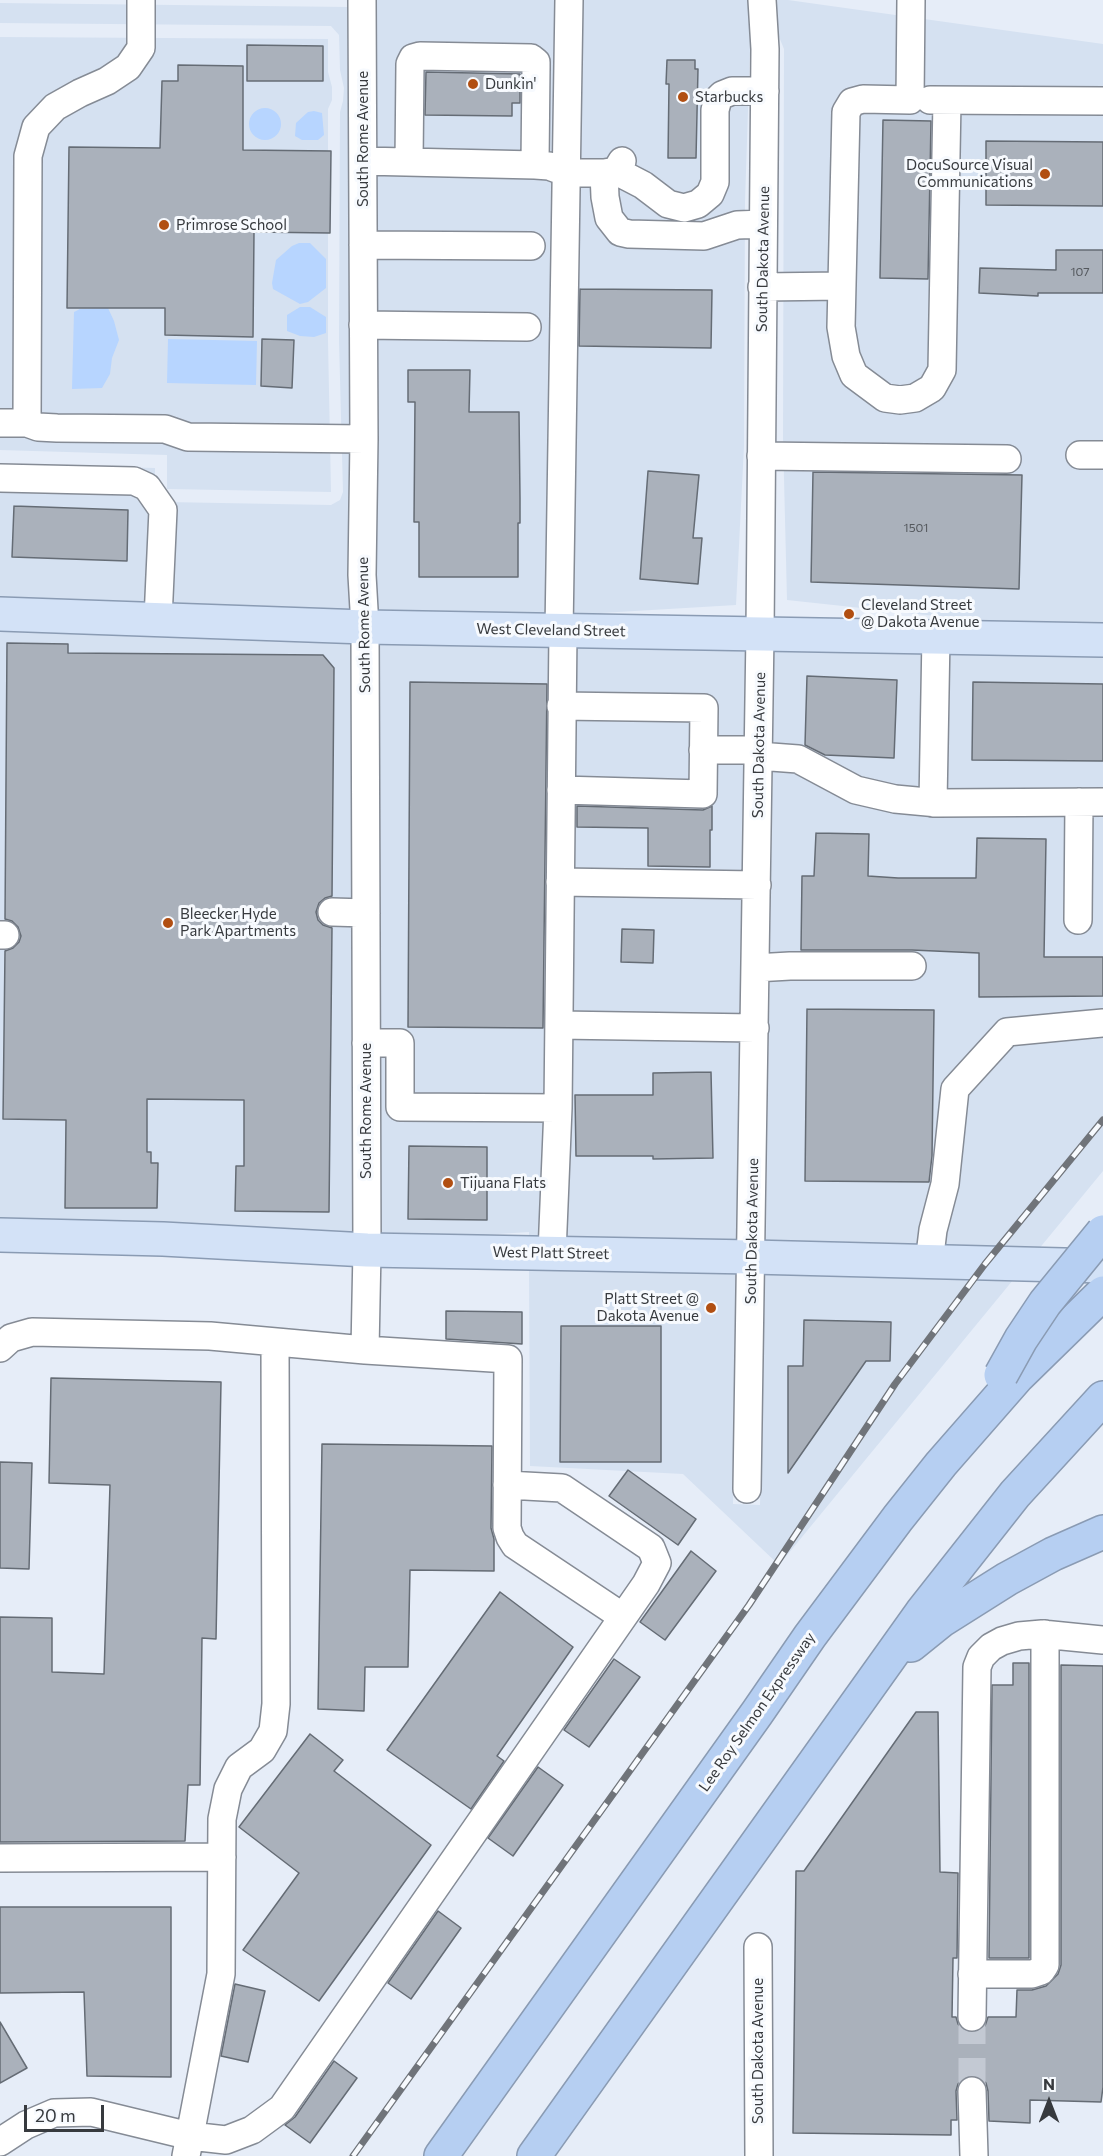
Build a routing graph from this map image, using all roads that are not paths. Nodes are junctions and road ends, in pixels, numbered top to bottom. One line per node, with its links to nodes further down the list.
1 (141, 0): 23 (street)
2 (362, 0): 10 (street, South Rome Avenue)
3 (569, 0): 14 (street)
4 (762, 0): 6 (street, South Dakota Avenue)
5 (911, 0): 7 (street)
6 (765, 91): 13 (street); 15 (street, South Dakota Avenue)
7 (910, 100): 8 (street); 18 (street)
8 (948, 100): 9 (street); 18 (street)
9 (1103, 100)
10 (363, 161): 11 (street); 16 (street, South Rome Avenue)
11 (409, 162): 12 (street); 12 (street)
12 (535, 165): 14 (street)
13 (614, 168): 14 (street); 15 (street)
14 (568, 173): 31 (street)
15 (763, 224): 19 (street, South Dakota Avenue)
16 (363, 245): 17 (street); 20 (street, South Rome Avenue)
17 (531, 246)
18 (842, 286): 19 (street)
19 (762, 287): 25 (street, South Dakota Avenue)
20 (363, 325): 21 (street); 24 (street, South Rome Avenue)
21 (527, 327)
22 (0, 423): 23 (street)
23 (27, 423): 24 (street)
24 (364, 439): 30 (street, South Rome Avenue)
25 (761, 456): 26 (street); 32 (street, South Dakota Avenue)
26 (1007, 459)
27 (0, 478): 29 (street)
28 (0, 614): 29 (main road, West Cleveland Street)
29 (158, 619): 30 (main road, West Cleveland Street)
30 (365, 627): 31 (main road, West Cleveland Street); 44 (street, South Rome Avenue)
31 (561, 631): 32 (main road, West Cleveland Street); 35 (street)
32 (760, 633): 33 (main road, West Cleveland Street); 37 (street, South Dakota Avenue)
33 (936, 636): 34 (main road, West Cleveland Street); 39 (street)
34 (1103, 640)
35 (561, 706): 36 (street); 38 (street)
36 (703, 750): 37 (street); 38 (street)
37 (758, 753): 39 (street); 42 (street, South Dakota Avenue)
38 (561, 790): 41 (street)
39 (933, 802): 40 (street)
40 (1091, 802): 45 (street)
41 (560, 882): 42 (street); 49 (street)
42 (757, 885): 47 (street, South Dakota Avenue)
43 (332, 912): 44 (street)
44 (366, 913): 51 (street, South Rome Avenue)
45 (1078, 920)
46 (912, 966): 47 (street)
47 (755, 968): 50 (street, South Dakota Avenue)
48 (1103, 1023): 58 (street)
49 (559, 1025): 50 (street); 52 (street)
50 (755, 1028): 57 (street, South Dakota Avenue)
51 (366, 1043): 52 (street); 55 (street, South Rome Avenue)
52 (558, 1108): 56 (street)
53 (1103, 1232): 64 (highway, Lee Roy Selmon Expressway, bridge)
54 (0, 1235): 55 (main road, West Platt Street)
55 (367, 1250): 56 (main road, West Platt Street); 63 (street, South Rome Avenue)
56 (552, 1253): 57 (main road, West Platt Street)
57 (752, 1257): 58 (main road, West Platt Street); 67 (street, South Dakota Avenue)
58 (929, 1263): 59 (main road, West Platt Street)
59 (1103, 1266)
60 (1103, 1293): 64 (highway)
61 (275, 1343): 62 (street); 63 (street); 73 (street)
62 (0, 1348)
63 (365, 1350): 66 (street)
64 (1010, 1376): 81 (highway, Lee Roy Selmon Expressway)
65 (1103, 1398): 72 (highway)
66 (507, 1485): 69 (street); 69 (street)
67 (747, 1490)
68 (1103, 1532): 72 (highway)
69 (623, 1617): 80 (street)
70 (1046, 1634): 71 (street); 76 (street); 76 (street)
71 (1103, 1640)
72 (883, 1666): 82 (highway)
73 (222, 1857): 74 (street); 80 (street)
74 (0, 1858)
75 (758, 1947): 83 (street, South Dakota Avenue)
76 (972, 1974): 77 (street)
77 (972, 2017)
78 (972, 2091): 84 (street)
79 (0, 2142): 80 (street)
80 (188, 2146)
81 (441, 2156)
82 (534, 2156)
83 (759, 2156)
84 (974, 2156)

